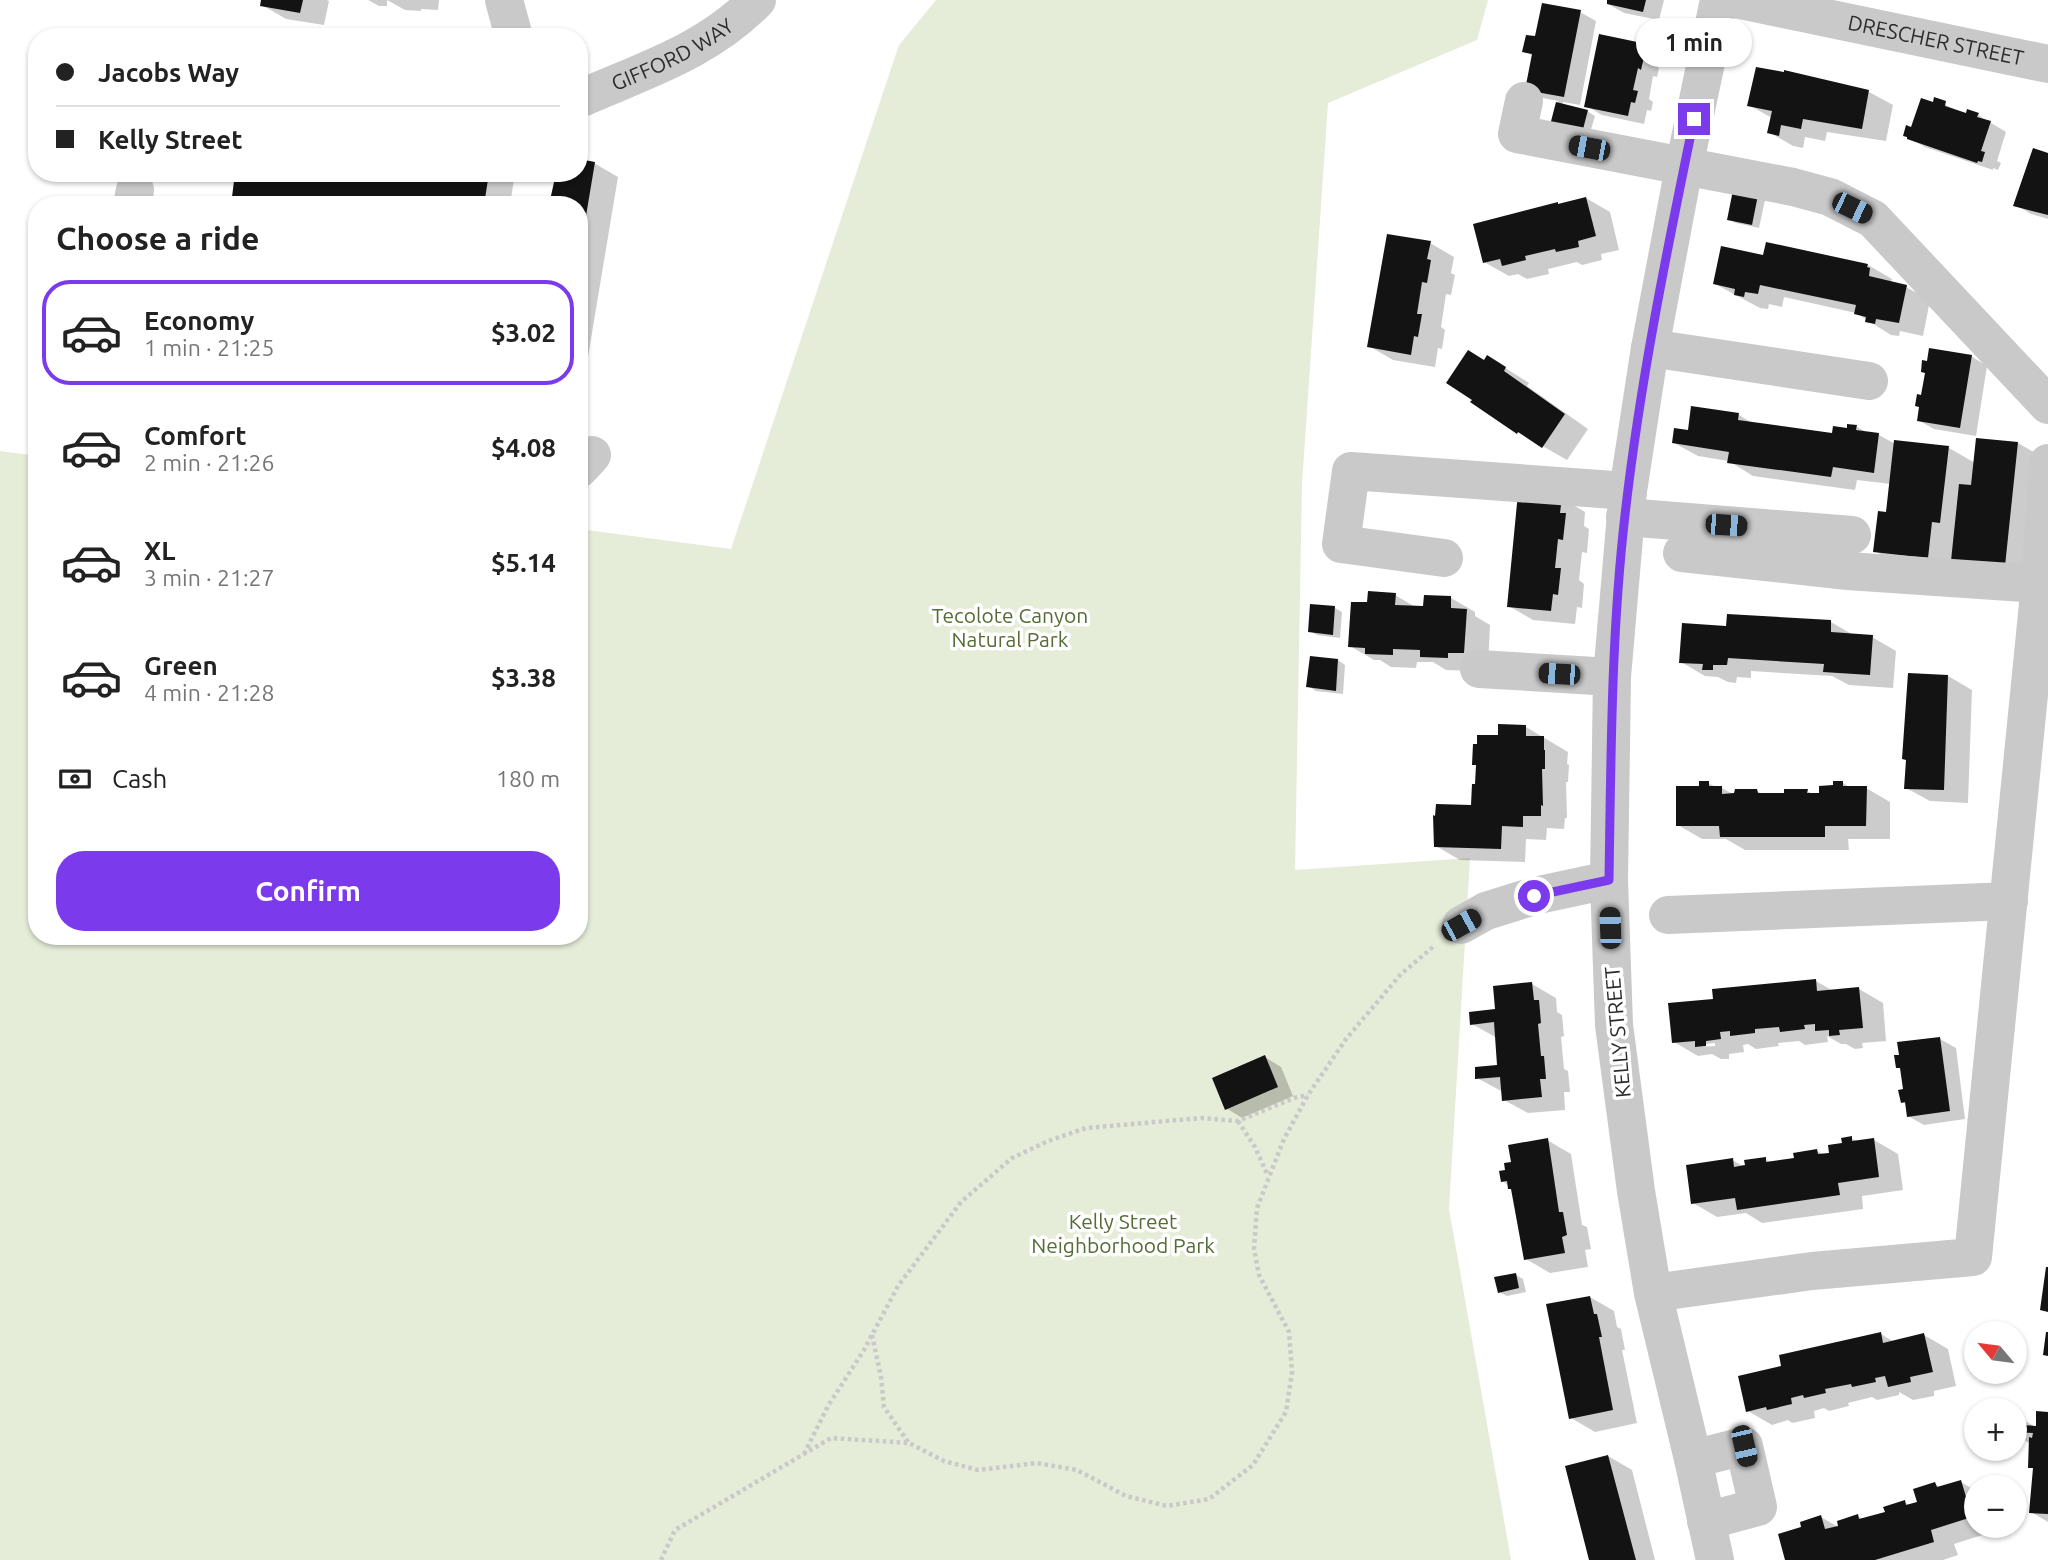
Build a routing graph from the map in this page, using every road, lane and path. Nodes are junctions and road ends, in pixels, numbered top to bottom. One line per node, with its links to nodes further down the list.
1 (504, 0): 5 (street)
2 (757, 0): 7 (street, GIFFORD WAY)
3 (1719, 0): 9 (street, KELLY STREET)
4 (1740, 0): 6 (street, DRESCHER STREET)
5 (512, 28)
6 (2048, 64)
7 (588, 95)
8 (1524, 101): 9 (street)
9 (1684, 167): 10 (street, KELLY STREET); 12 (street)
10 (1650, 348): 11 (street); 14 (street, KELLY STREET)
11 (1869, 381)
12 (2048, 405)
13 (2048, 463): 18 (street)
14 (1626, 504): 15 (street); 17 (street); 20 (street, KELLY STREET)
15 (1852, 535)
16 (1682, 553): 18 (street)
17 (1444, 558)
18 (2040, 584): 21 (street)
19 (1479, 669): 20 (street)
20 (1612, 677): 22 (street, KELLY STREET)
21 (2032, 830): 23 (street)
22 (1609, 880): 25 (street); 29 (street, KELLY STREET)
23 (2009, 901): 24 (street); 29 (street)
24 (1668, 915)
25 (1461, 925): 26 (path)
26 (1308, 1095): 27 (path); 28 (path)
27 (1238, 1121): 28 (path); 30 (path)
28 (1268, 1177): 31 (path)
29 (1653, 1293): 33 (street, KELLY STREET)
30 (872, 1335): 31 (path); 32 (path)
31 (909, 1443): 32 (path)
32 (804, 1454): 35 (path)
33 (1693, 1458): 34 (street, KELLY STREET); 34 (street)
34 (1706, 1521): 36 (street, KELLY STREET)
35 (661, 1560)
36 (1714, 1560)

